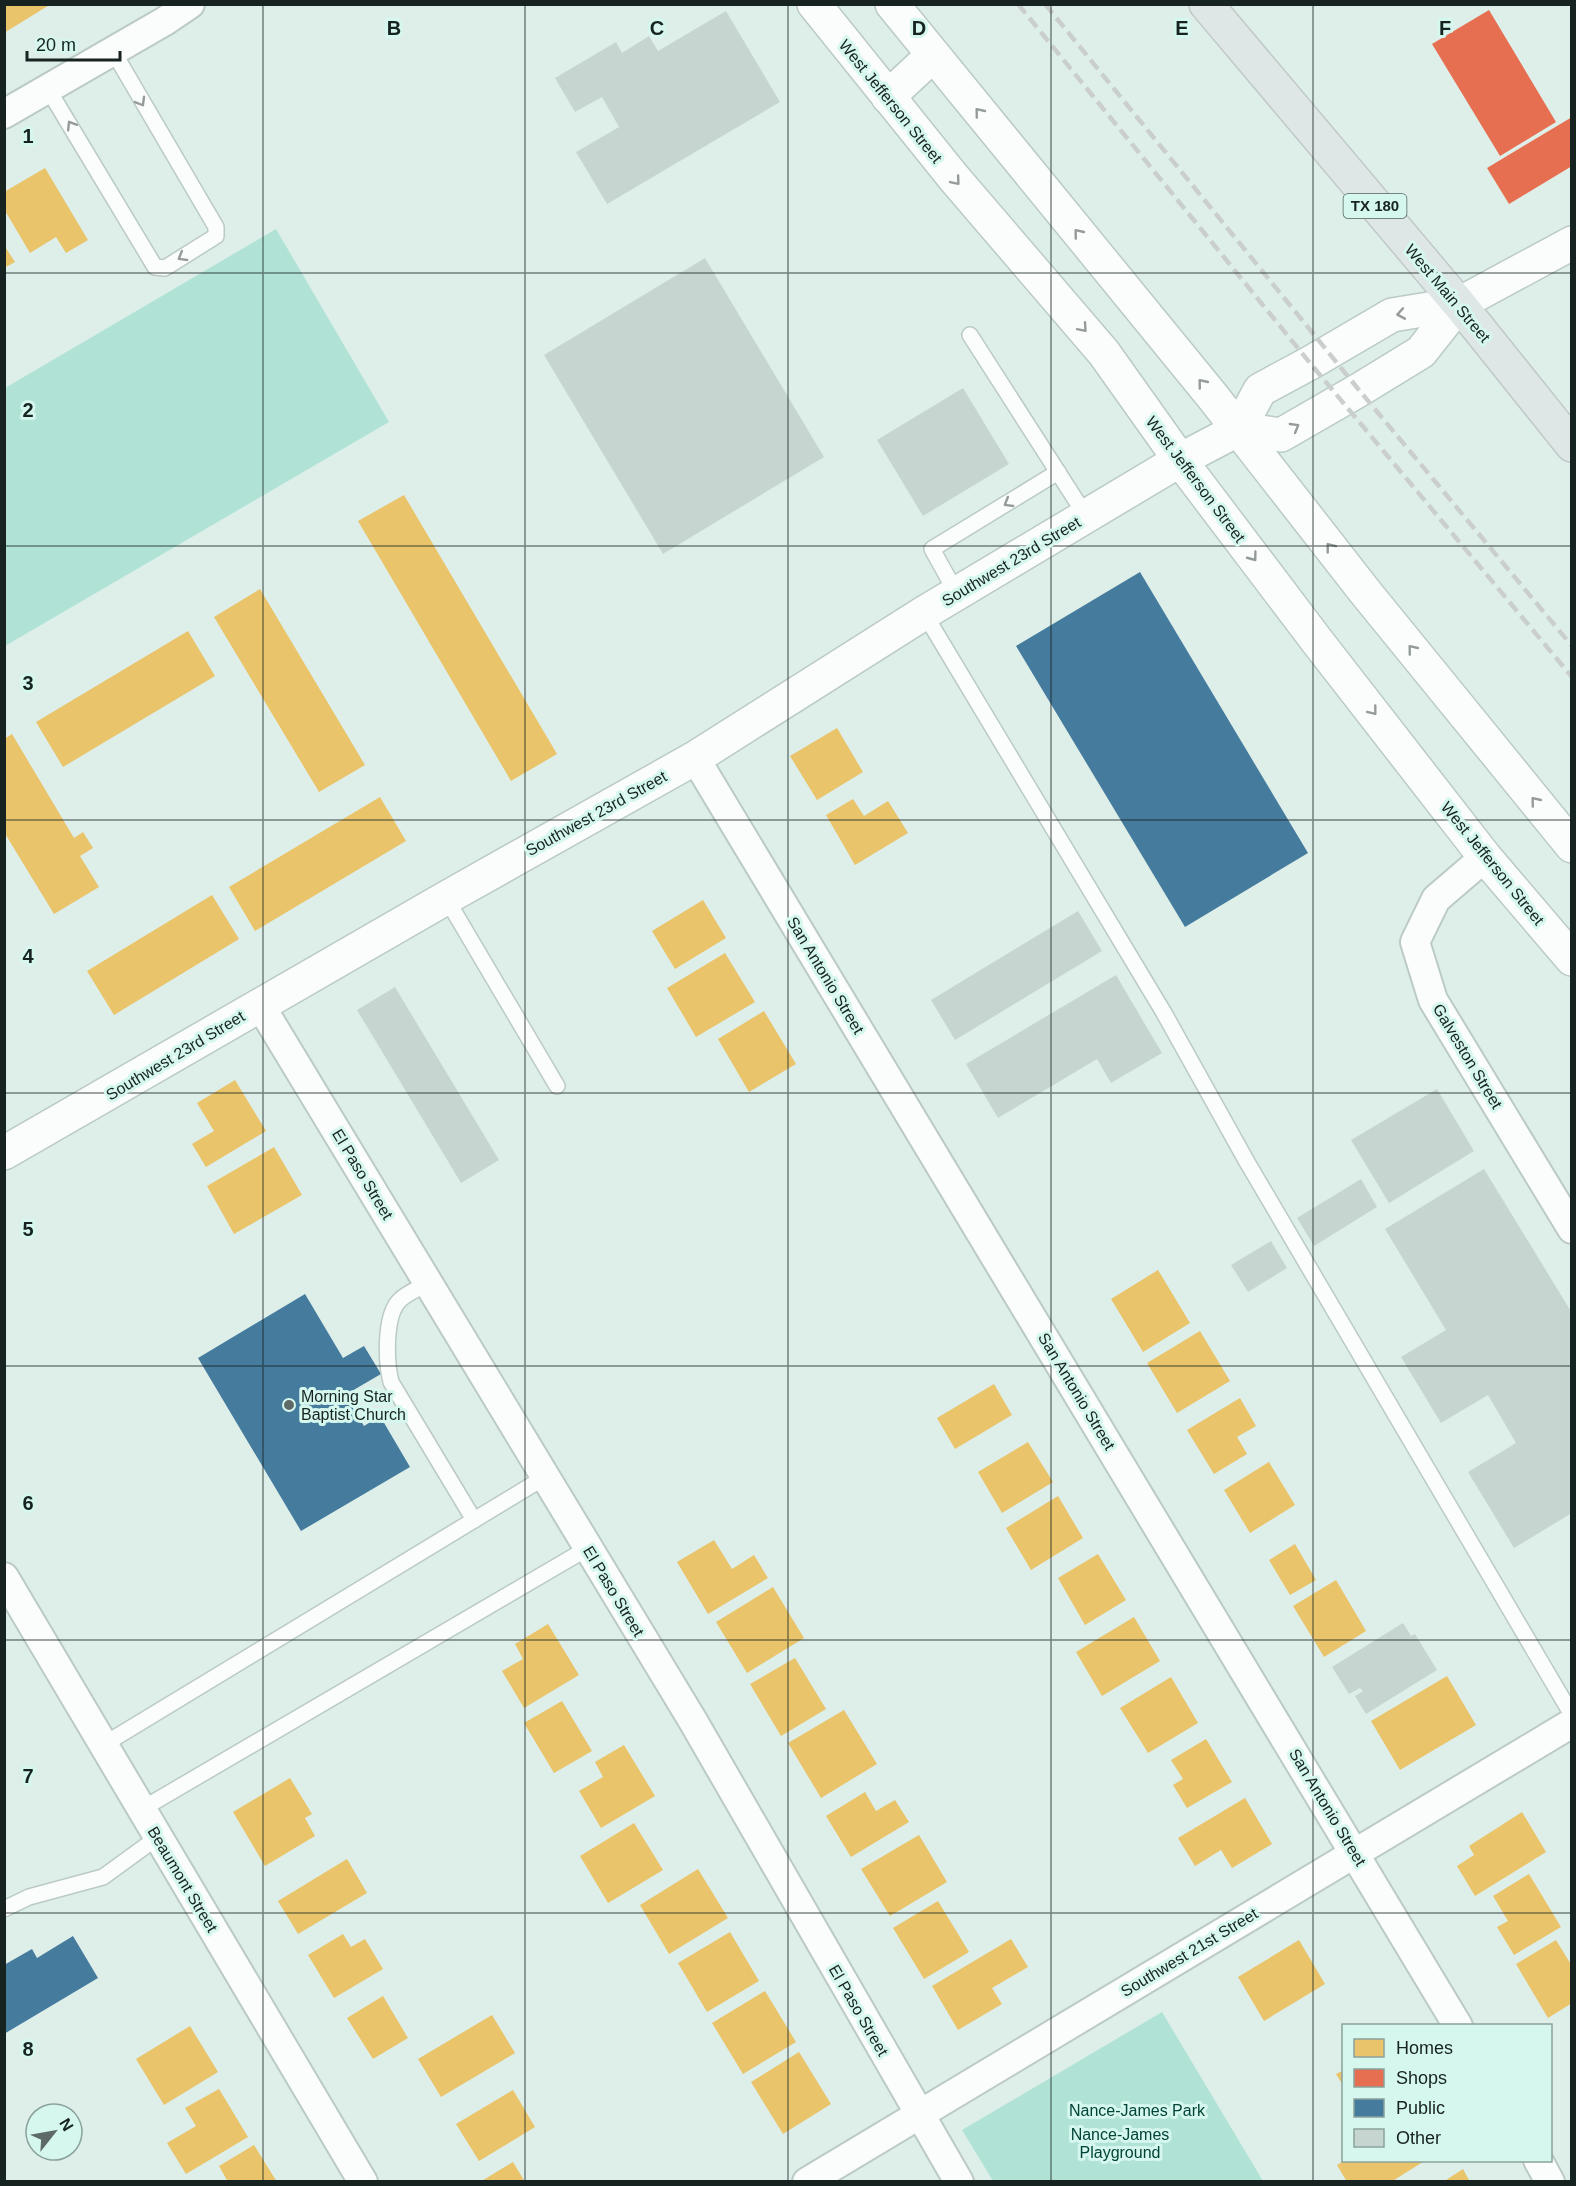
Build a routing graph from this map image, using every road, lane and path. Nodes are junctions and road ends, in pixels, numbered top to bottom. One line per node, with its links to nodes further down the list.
1 (189, 4): 5 (street)
2 (814, 4): 9 (main road, West Jefferson Street)
3 (892, 4): 7 (main road)
4 (1206, 4): 12 (main road, West Main Street / TX 180)
5 (160, 13): 6 (street)
6 (112, 51): 8 (street); 8 (lane, one-way to 8)
7 (933, 55): 9 (main road); 14 (main road, one-way to 7)
8 (48, 89): 10 (street)
9 (888, 97): 16 (main road, West Jefferson Street, one-way to 16)
10 (4, 114)
11 (1572, 243): 12 (main road)
12 (1459, 304): 14 (main road, one-way to 14); 14 (main road, one-way to 12); 15 (main road, West Main Street / TX 180)
13 (970, 335): 17 (lane)
14 (1239, 429): 16 (main road, Southwest 23rd Street); 22 (main road, one-way to 14)
15 (1572, 445)
16 (1180, 460): 18 (main road, Southwest 23rd Street); 23 (main road, West Jefferson Street, one-way to 23)
17 (1058, 472): 18 (lane); 19 (lane, one-way to 19)
18 (1086, 516): 19 (main road, Southwest 23rd Street)
19 (957, 594): 20 (main road, Southwest 23rd Street)
20 (924, 613): 21 (main road, Southwest 23rd Street); 35 (lane)
21 (695, 758): 24 (main road, Southwest 23rd Street); 40 (street, San Antonio Street)
22 (1572, 846)
23 (1485, 857): 25 (main road, West Jefferson Street); 29 (street, Galveston Street)
24 (446, 898): 26 (main road, Southwest 23rd Street); 27 (lane)
25 (1572, 958)
26 (260, 1005): 28 (main road, Southwest 23rd Street); 30 (street, El Paso Street)
27 (557, 1086)
28 (4, 1153)
29 (1572, 1229)
30 (428, 1283): 31 (street, El Paso Street); 32 (lane)
31 (545, 1477): 32 (lane); 33 (street, El Paso Street)
32 (474, 1520): 37 (lane)
33 (588, 1548): 38 (lane); 43 (street, El Paso Street)
34 (4, 1577): 37 (street, Beaumont Street)
35 (1572, 1715)
36 (1572, 1723): 40 (street, Southwest 21st Street)
37 (103, 1745): 38 (street, Beaumont Street)
38 (142, 1809): 39 (street, Beaumont Street)
39 (158, 1837): 41 (lane); 45 (street, Beaumont Street)
40 (1355, 1852): 42 (street, San Antonio Street); 43 (street, Southwest 21st Street)
41 (4, 1909)
42 (1457, 2024)
43 (919, 2115): 46 (street, Southwest 21st Street); 47 (street, El Paso Street)
44 (1539, 2162): 48 (street)
45 (363, 2181)
46 (807, 2181)
47 (959, 2181)
48 (1550, 2181)

